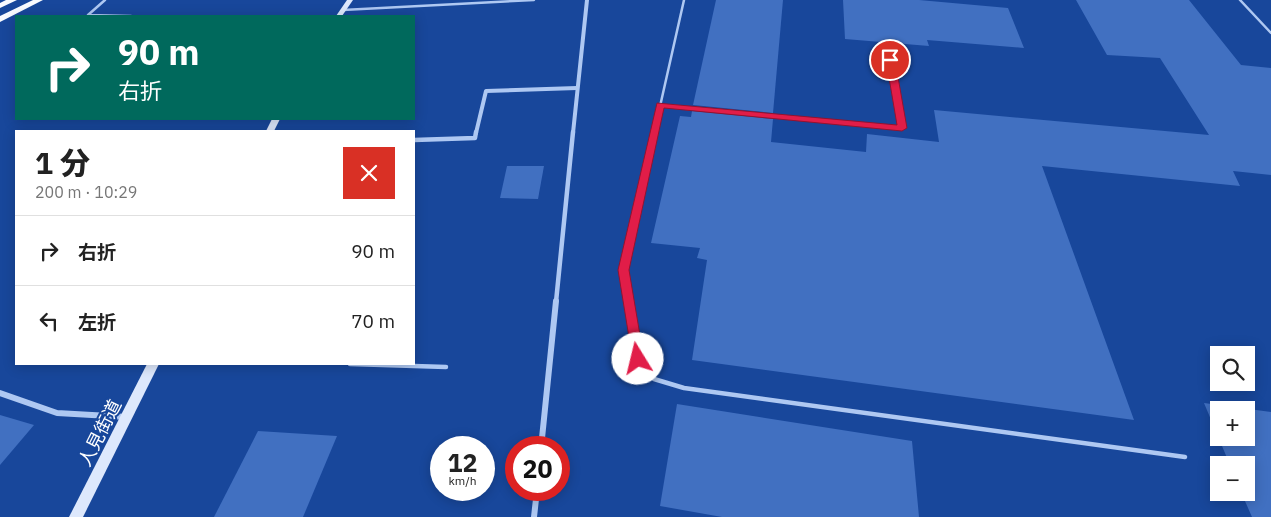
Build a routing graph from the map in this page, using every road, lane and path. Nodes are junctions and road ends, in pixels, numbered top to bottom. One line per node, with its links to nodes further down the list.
1 (13, 0): 9 (main road)
2 (39, 0): 12 (main road)
3 (105, 0): 11 (lane)
4 (350, 0): 10 (main road)
5 (534, 0): 10 (lane)
6 (587, 0): 15 (street)
7 (684, 0): 16 (lane)
8 (1240, 0): 13 (lane)
9 (0, 6)
10 (341, 13)
11 (88, 15)
12 (0, 20)
13 (1271, 33)
14 (890, 60): 16 (lane)
15 (578, 88): 17 (street); 23 (street)
16 (660, 105): 24 (lane)
17 (415, 140)
18 (153, 365): 22 (main road, 人見街道)
19 (382, 365): 20 (lane)
20 (446, 367)
21 (0, 393): 22 (street)
22 (127, 417): 26 (main road, 人見街道)
23 (542, 436)
24 (1185, 456)
25 (536, 501): 27 (street)
26 (76, 517)
27 (534, 517)

